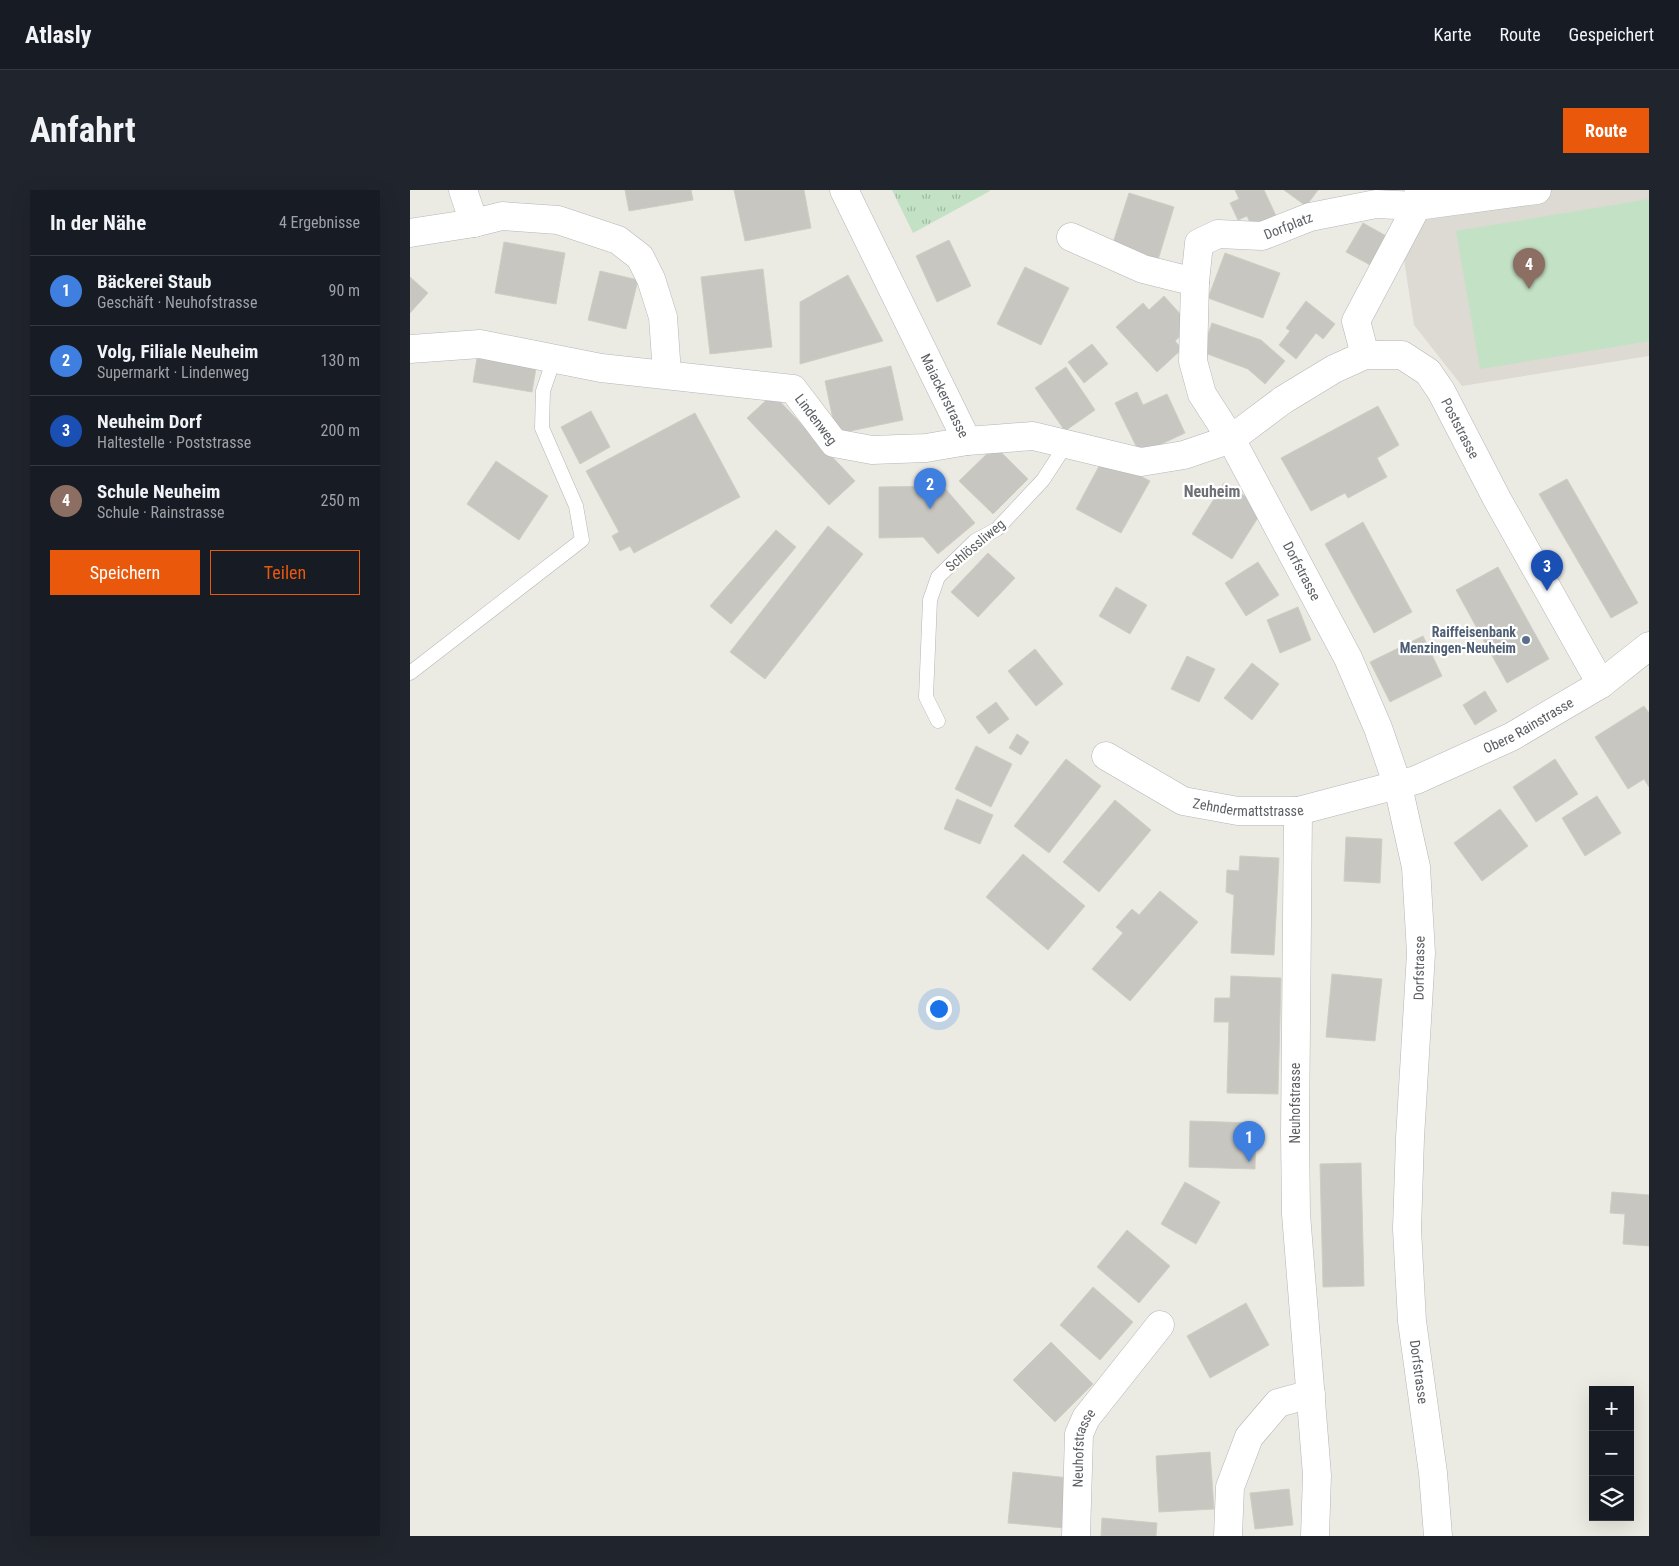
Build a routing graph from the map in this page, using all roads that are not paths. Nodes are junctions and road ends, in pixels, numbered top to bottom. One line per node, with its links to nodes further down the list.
1 (463, 190): 5 (street)
2 (844, 190): 14 (street, Maiackerstrasse)
3 (1537, 190): 4 (street)
4 (1418, 198): 8 (street, Dorfplatz); 10 (street)
5 (474, 223): 6 (street); 12 (street)
6 (410, 233)
7 (1070, 238): 8 (street)
8 (1195, 282): 13 (street, Dorfplatz)
9 (410, 349): 11 (street, Lindenweg)
10 (1365, 354): 13 (street, Poststrasse); 18 (street, Poststrasse)
11 (554, 358): 12 (street, Lindenweg); 17 (lane)
12 (667, 374): 14 (street, Lindenweg)
13 (1231, 439): 15 (street, Maiackerstrasse); 21 (street, Dorfstrasse)
14 (968, 441): 15 (street, Maiackerstrasse)
15 (1067, 443): 19 (lane, Schlössliweg)
16 (1649, 646): 18 (street, Obere Rainstrasse)
17 (410, 673)
18 (1601, 684): 21 (street, Obere Rainstrasse)
19 (938, 721)
20 (1106, 756): 22 (street, Zehndermattstrasse)
21 (1398, 786): 22 (street, Zehndermattstrasse); 28 (street, Dorfstrasse)
22 (1298, 811): 24 (street, Neuhofstrasse)
23 (1160, 1325): 25 (street, Neuhofstrasse)
24 (1311, 1394): 26 (street); 27 (street, Neuhofstrasse)
25 (1076, 1536)
26 (1228, 1536)
27 (1315, 1536)
28 (1438, 1536)

